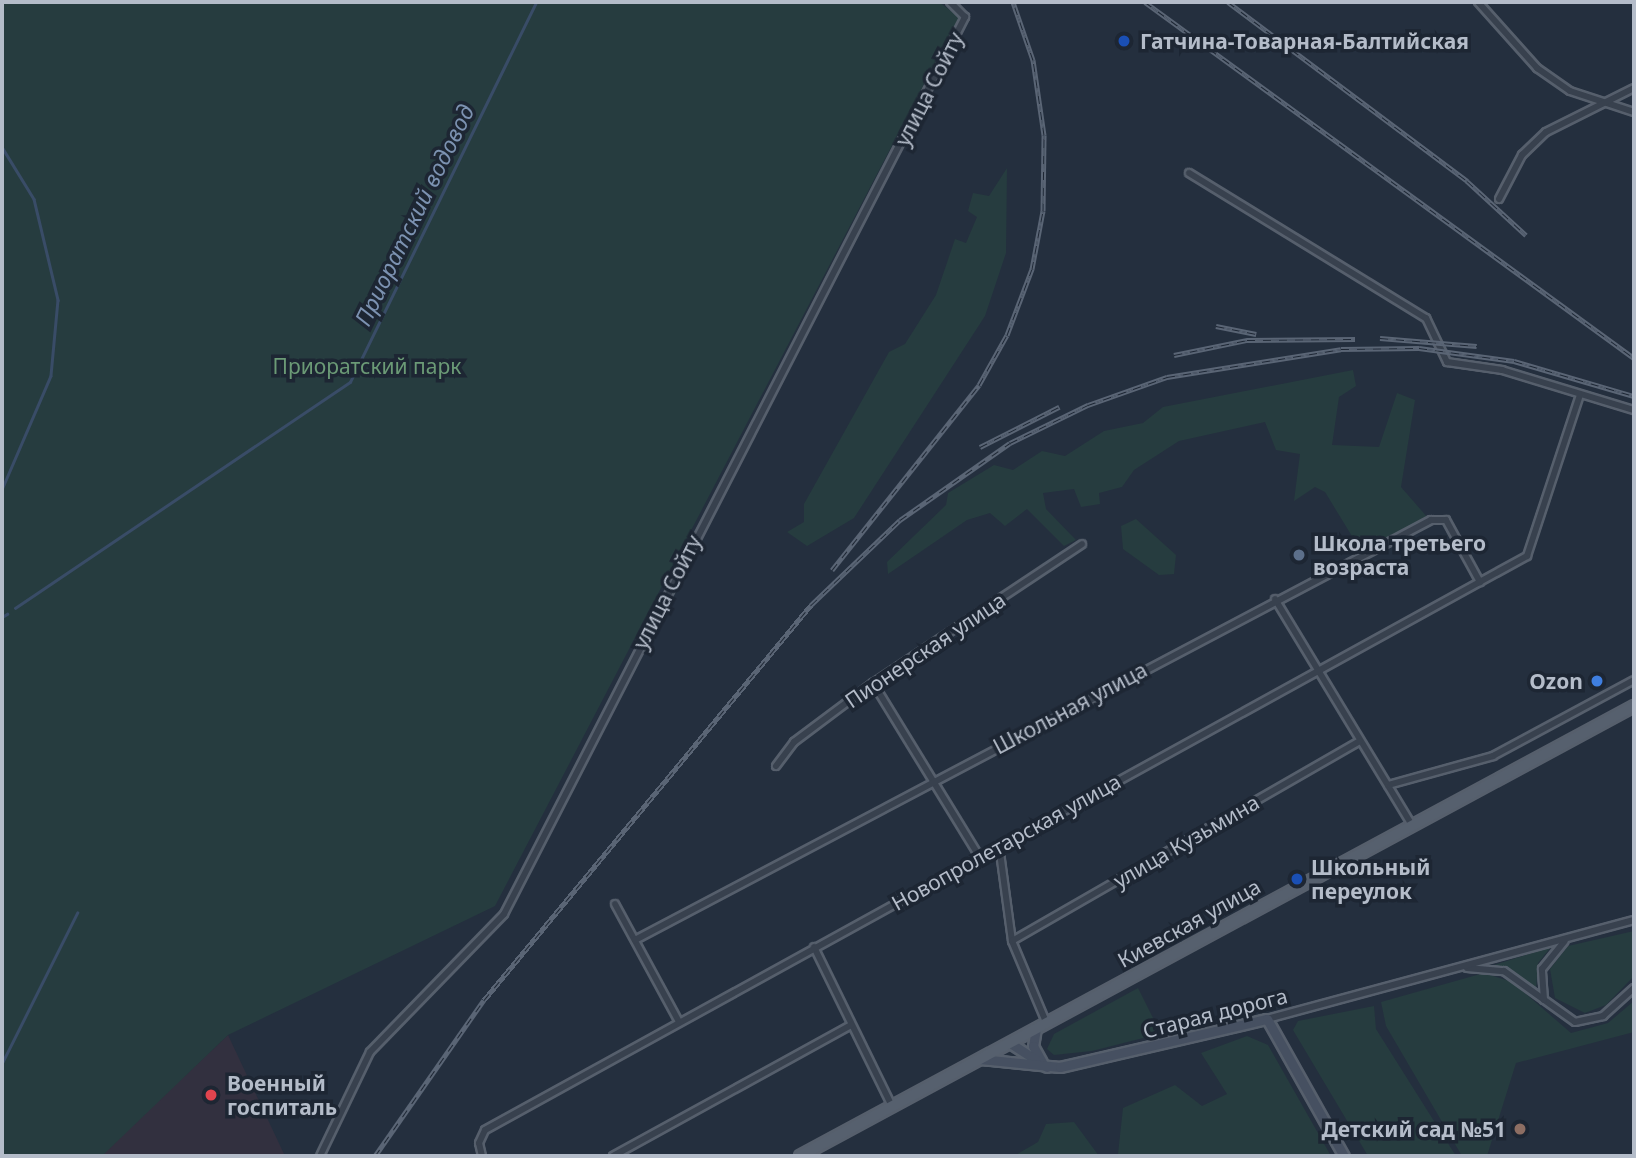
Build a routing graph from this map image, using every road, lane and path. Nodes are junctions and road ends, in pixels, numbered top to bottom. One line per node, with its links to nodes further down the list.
1 (950, 2): 42 (street, улица Сойту)
2 (1478, 2): 4 (street)
3 (1634, 88): 4 (street)
4 (1612, 102): 5 (street); 7 (street)
5 (1634, 111)
6 (1189, 173): 8 (street)
7 (1499, 199)
8 (1580, 395): 9 (street); 11 (street, Новопролетарская улица)
9 (1634, 410)
10 (1082, 544): 15 (street, Пионерская улица)
11 (1480, 582): 12 (street, Школьная улица); 13 (street, Новопролетарская улица)
12 (1275, 598): 13 (street); 19 (street, Школьная улица)
13 (1319, 671): 17 (street); 22 (street, Новопролетарская улица)
14 (1634, 680): 20 (street)
15 (873, 683): 18 (street, Пионерская улица); 19 (street)
16 (1634, 706): 21 (main road, Киевская улица)
17 (1360, 741): 20 (street); 28 (street, улица Кузьмина)
18 (776, 766)
19 (934, 781): 23 (street); 27 (street, Школьная улица)
20 (1388, 785): 21 (street)
21 (1411, 824): 36 (main road, Киевская улица)
22 (999, 845): 23 (street, Новопролетарская улица); 28 (street)
23 (979, 856): 29 (street, Новопролетарская улица)
24 (615, 904): 27 (street)
25 (1634, 920): 26 (street, Старая дорога)
26 (1569, 938): 30 (street, Старая дорога); 32 (street)
27 (635, 940): 34 (street)
28 (1012, 941): 36 (street)
29 (814, 947): 34 (street, Новопролетарская улица); 35 (street)
30 (1455, 968): 32 (street, Старая дорога); 33 (street, Старая дорога)
31 (1634, 988): 32 (street, Старая дорога)
32 (1544, 1000)
33 (1267, 1019): 40 (street, Старая дорога); 46 (street)
34 (679, 1022): 43 (street, Новопролетарская улица)
35 (851, 1025): 41 (street); 44 (street)
36 (1041, 1025): 37 (main road, Киевская улица); 40 (street)
37 (1010, 1043): 38 (main road, Киевская улица); 39 (street); 40 (street)
38 (980, 1059): 39 (street, Старая дорога); 41 (main road, Киевская улица)
39 (1024, 1068): 40 (street, Старая дорога)
40 (1049, 1068)
41 (892, 1106): 45 (main road, Киевская улица)
42 (320, 1156)
43 (482, 1156)
44 (613, 1156)
45 (800, 1156)
46 (1343, 1156)

